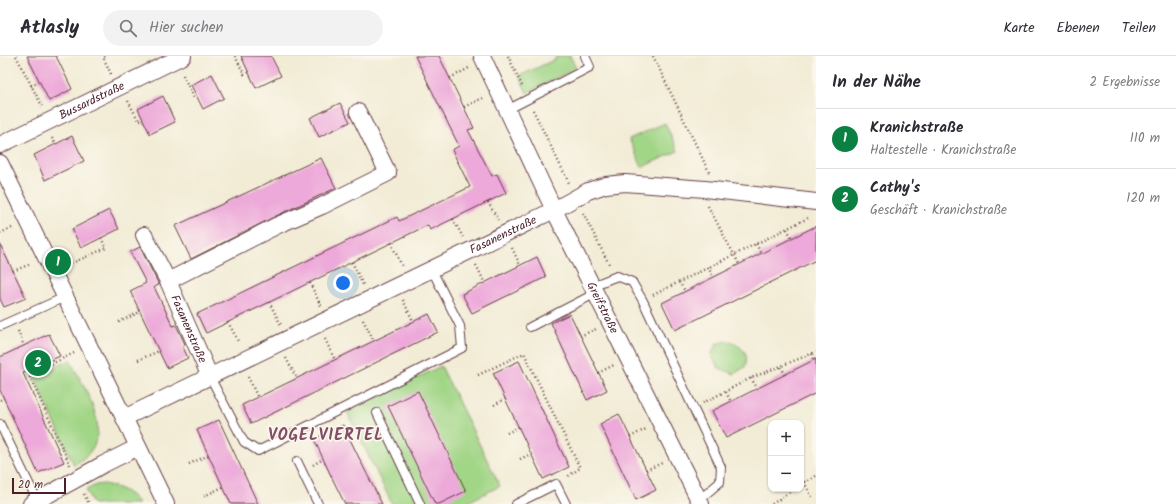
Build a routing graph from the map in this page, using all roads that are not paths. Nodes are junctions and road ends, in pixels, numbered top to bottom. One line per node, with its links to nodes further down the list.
1 (585, 56): 4 (lane)
2 (179, 58): 6 (street, Bussardstraße)
3 (483, 58): 4 (street, Greifstraße)
4 (507, 110): 9 (street, Greifstraße)
5 (358, 112): 12 (street, Fasanenstraße)
6 (0, 145)
7 (0, 163): 14 (street)
8 (816, 202): 9 (street, Fasanenstraße)
9 (554, 210): 11 (street, Fasanenstraße); 13 (street, Greifstraße)
10 (144, 235): 12 (street, Fasanenstraße)
11 (432, 270): 17 (street, Fasanenstraße); 17 (lane)
12 (168, 281): 17 (street, Fasanenstraße)
13 (594, 289): 16 (lane); 24 (street, Greifstraße); 24 (lane)
14 (65, 297): 15 (lane); 19 (street)
15 (0, 326)
16 (530, 327)
17 (210, 377): 19 (street, Fasanenstraße)
18 (376, 413): 27 (lane)
19 (124, 418): 21 (street)
20 (0, 424): 23 (lane)
21 (138, 447): 23 (street); 25 (street)
22 (297, 461): 26 (lane)
23 (36, 503)
24 (696, 503)
25 (166, 504)
26 (318, 504)
27 (420, 504)
28 (516, 504): 29 (lane)
29 (566, 504)

